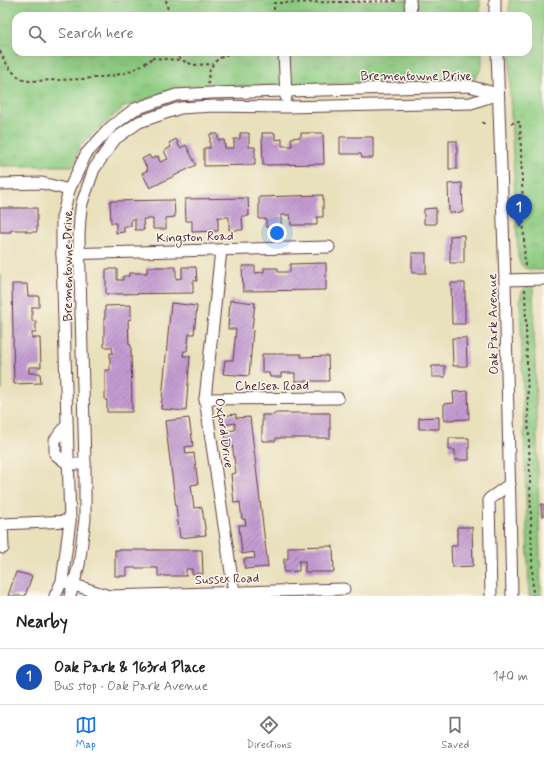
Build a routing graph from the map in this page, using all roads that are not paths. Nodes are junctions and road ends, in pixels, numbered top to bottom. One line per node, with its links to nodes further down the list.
1 (405, 0): 3 (street)
2 (495, 0): 4 (street)
3 (410, 12)
4 (495, 12)
5 (284, 56): 8 (street)
6 (497, 56): 9 (street, Oak Park Avenue)
7 (210, 89): 8 (street, Brementowne Drive); 10 (street); 13 (street, Brementowne Drive)
8 (286, 91): 9 (street, Brementowne Drive); 11 (street)
9 (498, 94): 11 (street, Brementowne Drive); 19 (street, Oak Park Avenue)
10 (213, 106): 11 (street, Brementowne Drive); 16 (street, Brementowne Drive)
11 (286, 107)
12 (0, 184): 13 (street)
13 (69, 190): 17 (street, Brementowne Drive)
14 (329, 247): 15 (street, Kingston Road)
15 (221, 250): 16 (street, Kingston Road); 21 (street, Oxford Drive)
16 (80, 253): 17 (street, Kingston Road); 23 (street, Brementowne Drive)
17 (62, 254): 22 (street, Brementowne Drive)
18 (544, 279): 19 (street)
19 (505, 280): 24 (street, Oak Park Avenue)
20 (338, 398): 21 (street, Chelsea Road)
21 (205, 399): 30 (street, Oxford Drive)
22 (68, 464): 23 (street); 25 (street, Brementowne Drive)
23 (85, 464): 28 (street, Brementowne Drive)
24 (510, 484): 34 (street); 35 (street, Oak Park Avenue)
25 (70, 521): 26 (street); 27 (street, Brementowne Drive)
26 (3, 548)
27 (62, 581): 28 (street, Sussex Road); 31 (street, Brementowne Drive)
28 (74, 585): 32 (street, Brementowne Drive); 33 (street, Sussex Road)
29 (344, 589): 30 (street, Sussex Road)
30 (234, 594): 33 (street, Sussex Road)
31 (55, 596)
32 (70, 596)
33 (110, 596)
34 (491, 596)
35 (512, 596)

